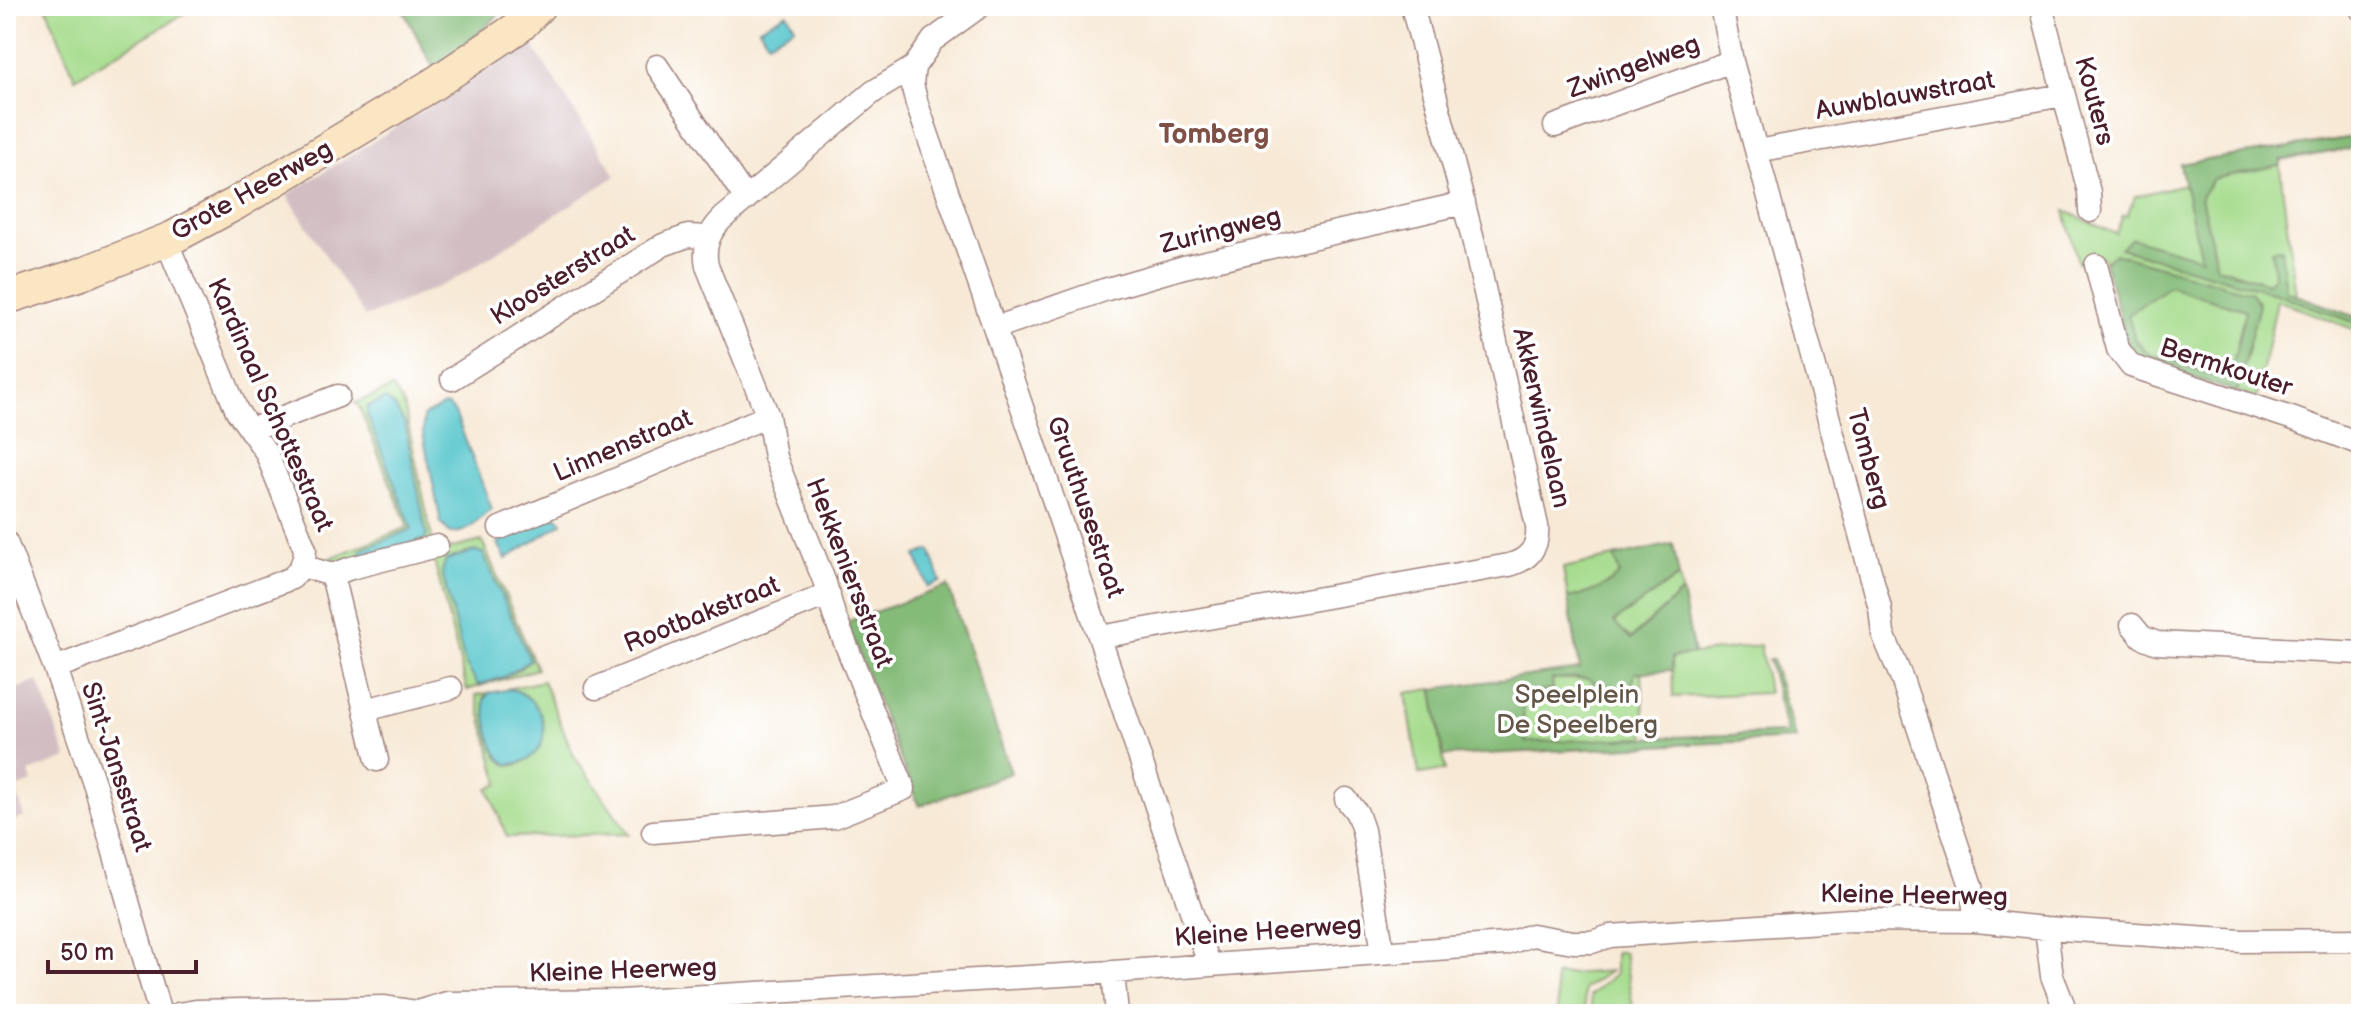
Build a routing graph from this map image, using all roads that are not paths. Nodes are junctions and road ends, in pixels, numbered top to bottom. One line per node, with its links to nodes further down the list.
1 (522, 6): 7 (street, Grote Heerweg)
2 (539, 6): 7 (street, Grote Heerweg)
3 (980, 6): 10 (street)
4 (1412, 6): 15 (street, Akkerwindelaan)
5 (1721, 6): 8 (street, Tomberg)
6 (2041, 6): 11 (street, Kouters)
7 (481, 51): 18 (street, Grote Heerweg)
8 (1732, 61): 12 (street, Zwingelweg); 13 (street, Tomberg)
9 (657, 66): 14 (street)
10 (914, 67): 14 (street); 21 (street, Gruuthusestraat)
11 (2063, 95): 13 (street, Auwblauwstraat); 16 (street, Kouters)
12 (1555, 126)
13 (1757, 151): 43 (street, Tomberg)
14 (746, 199): 17 (street)
15 (1464, 203): 21 (street, Zuringweg); 34 (street, Akkerwindelaan)
16 (2090, 211)
17 (708, 237): 22 (street, Kloosterstraat); 24 (street, Hekkeniersstraat)
18 (166, 240): 20 (street, Grote Heerweg); 25 (street, Kardinaal Schottestraat)
19 (2096, 265): 26 (street, Bermkouter)
20 (6, 298)
21 (995, 328): 34 (street, Gruuthusestraat)
22 (452, 379)
23 (338, 396): 25 (street)
24 (768, 416): 27 (street, Linnenstraat); 32 (street, Hekkeniersstraat)
25 (250, 430): 30 (street, Kardinaal Schottestraat)
26 (2361, 444)
27 (500, 528)
28 (6, 542): 36 (street, Sint-Jansstraat)
29 (437, 546): 31 (street)
30 (302, 566): 31 (street); 36 (street, Kardinaal Schottestraat)
31 (332, 575): 39 (street)
32 (829, 594): 38 (street, Rootbakstraat); 42 (street, Hekkeniersstraat)
33 (2132, 625): 35 (street)
34 (1100, 637): 47 (street, Gruuthusestraat)
35 (2361, 653)
36 (55, 668): 50 (street, Sint-Jansstraat)
37 (451, 688): 39 (street)
38 (596, 688)
39 (365, 710): 40 (street)
40 (377, 760)
41 (1346, 799): 46 (street)
42 (653, 832)
43 (1976, 921): 44 (street, Kleine Heerweg); 46 (street, Kleine Heerweg)
44 (2046, 928): 45 (street, Kleine Heerweg); 53 (street)
45 (2361, 940)
46 (1383, 952): 47 (street, Kleine Heerweg)
47 (1209, 964): 48 (street, Kleine Heerweg)
48 (1113, 972): 49 (street, Kleine Heerweg); 52 (street)
49 (719, 1005): 51 (street, Kleine Heerweg)
50 (160, 1014)
51 (178, 1014)
52 (1117, 1014)
53 (2067, 1014)

